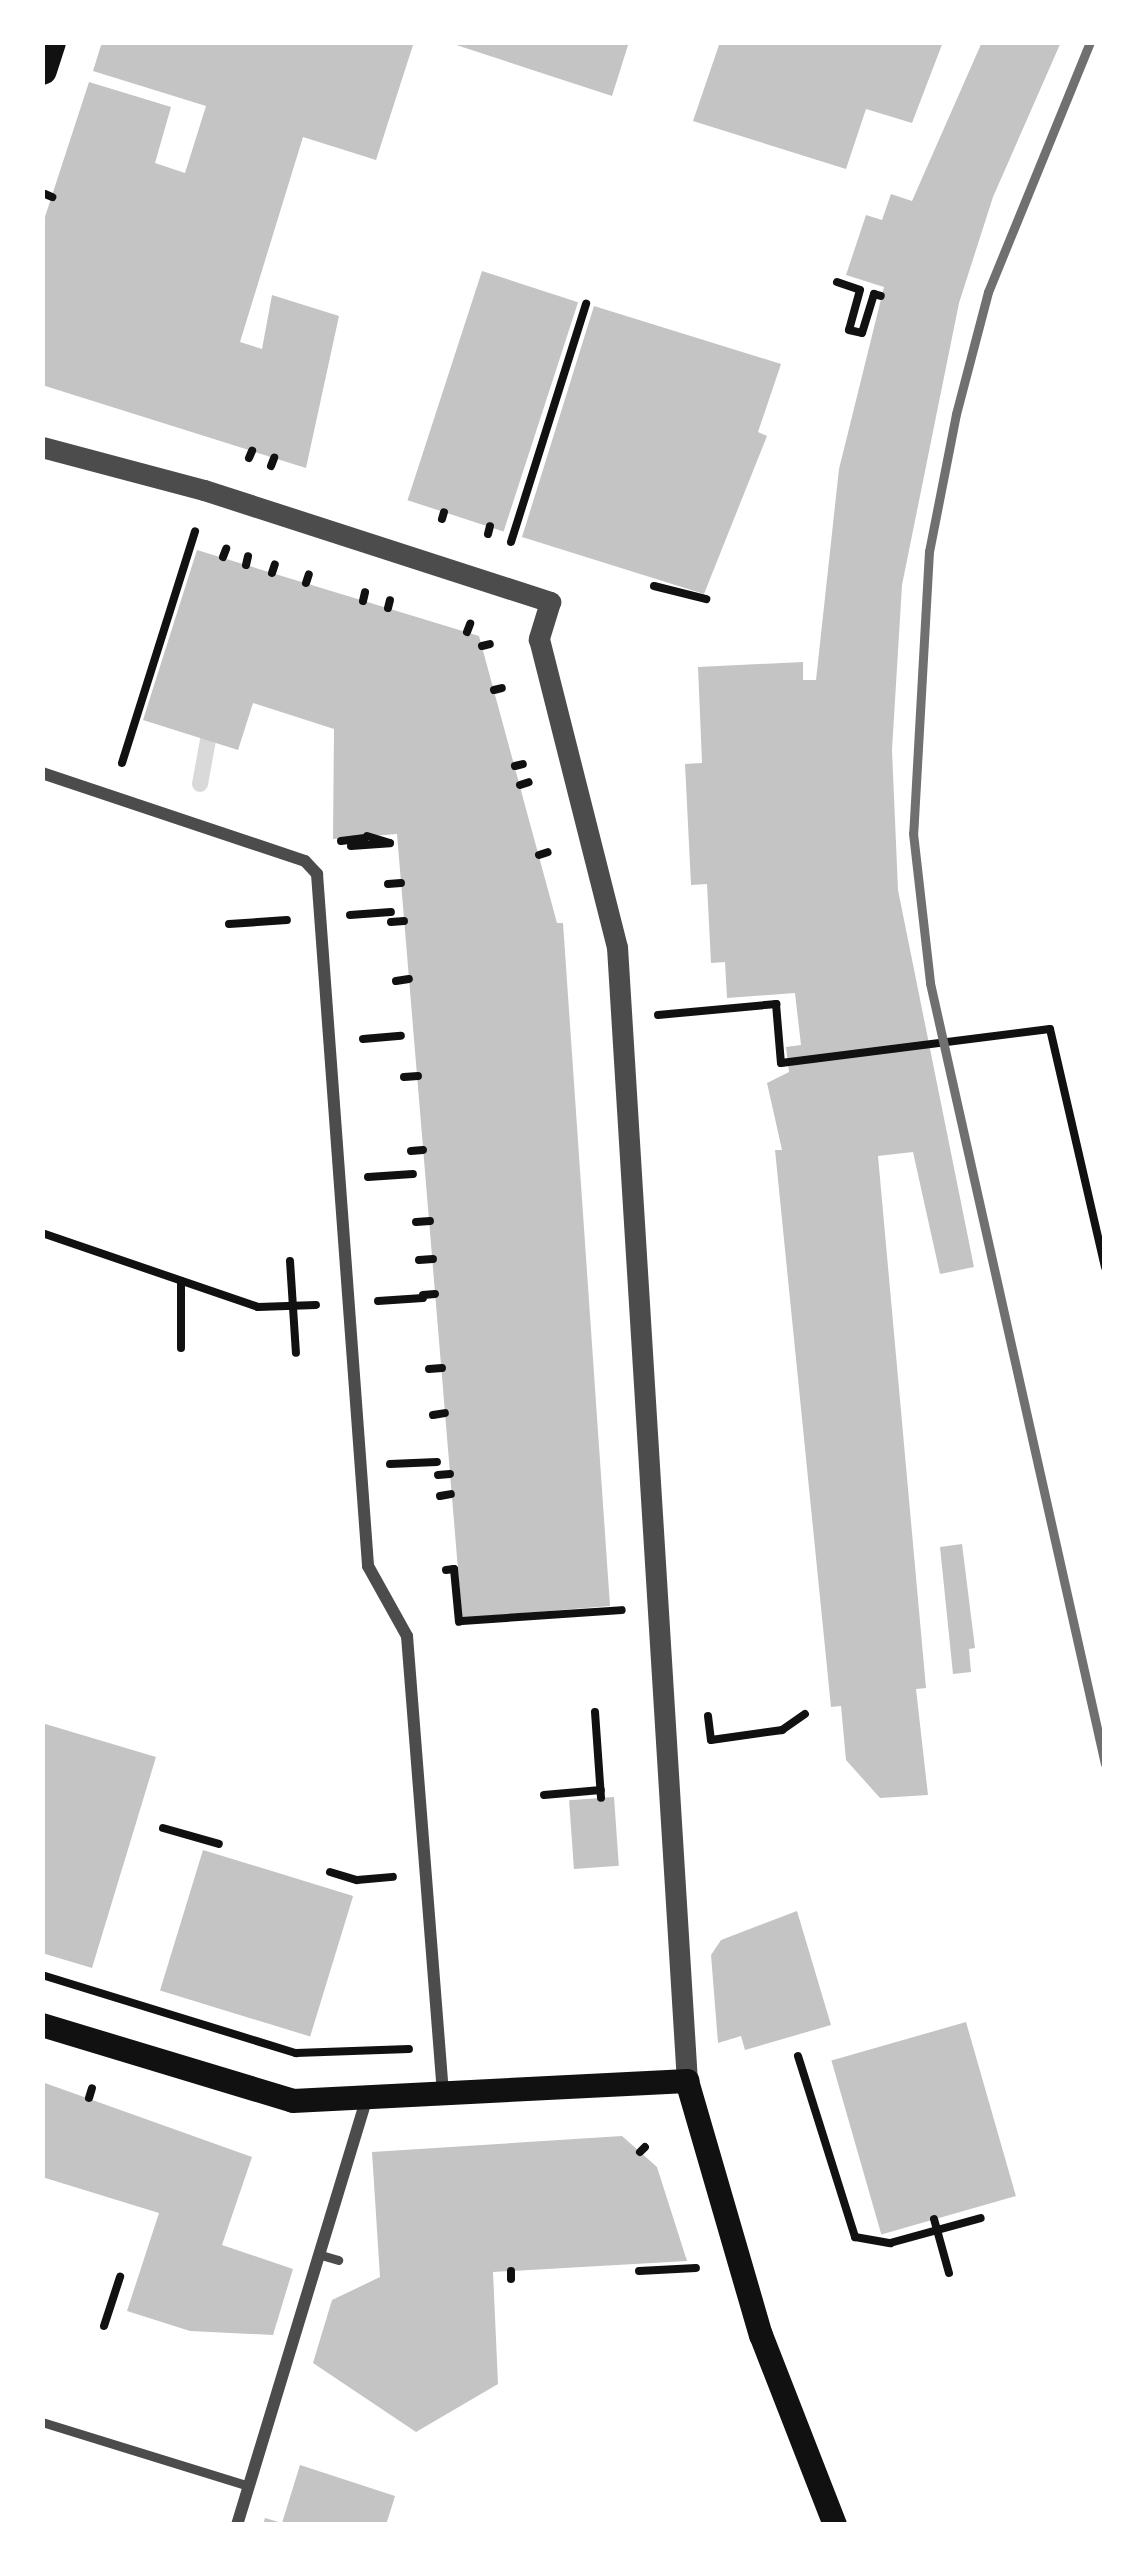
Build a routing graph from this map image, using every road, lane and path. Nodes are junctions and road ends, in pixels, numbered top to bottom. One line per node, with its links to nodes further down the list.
1 (51, 42): 2 (main road)
2 (42, 70)
3 (837, 282): 4 (path)
4 (881, 296)
5 (586, 304): 8 (path)
6 (42, 447): 70 (street)
7 (195, 531): 11 (path)
8 (512, 542)
9 (654, 586): 10 (path)
10 (704, 603)
11 (119, 770)
12 (42, 773): 71 (street)
13 (366, 837): 13 (path)
14 (401, 883): 15 (path)
15 (388, 884)
16 (347, 915): 18 (path)
17 (295, 920): 19 (path)
18 (404, 921)
19 (229, 924)
20 (409, 979): 21 (path)
21 (396, 981)
22 (642, 1016): 34 (path)
23 (401, 1036): 24 (path)
24 (356, 1040)
25 (418, 1076): 26 (path)
26 (404, 1077)
27 (423, 1150): 28 (path)
28 (411, 1151)
29 (413, 1174): 30 (path)
30 (367, 1177)
31 (430, 1221): 32 (path)
32 (416, 1222)
33 (42, 1233): 39 (path)
34 (1101, 1237): 38 (path)
35 (433, 1259): 36 (path)
36 (419, 1260)
37 (290, 1261): 43 (path)
38 (1105, 1267)
39 (182, 1281): 43 (path); 44 (path)
40 (435, 1294): 41 (path)
41 (376, 1301)
42 (321, 1305): 43 (path)
43 (293, 1306): 45 (path)
44 (181, 1348)
45 (296, 1353)
46 (442, 1368): 47 (path)
47 (429, 1369)
48 (446, 1413): 49 (path)
49 (433, 1415)
50 (437, 1462): 51 (path)
51 (389, 1464)
52 (450, 1474): 53 (path)
53 (438, 1475)
54 (452, 1494): 55 (path)
55 (440, 1496)
56 (446, 1570): 57 (path)
57 (610, 1610)
58 (595, 1712): 61 (path)
59 (688, 1712): 60 (path)
60 (805, 1714)
61 (544, 1795)
62 (164, 1828): 63 (path)
63 (218, 1844)
64 (329, 1872): 65 (path)
65 (403, 1876)
66 (42, 1975): 68 (path)
67 (42, 2025): 72 (main road)
68 (416, 2049)
69 (798, 2056): 75 (path)
70 (687, 2081): 71 (main road); 86 (main road)
71 (443, 2096): 72 (main road)
72 (366, 2100): 76 (street)
73 (981, 2218): 75 (path)
74 (934, 2219): 75 (path)
75 (938, 2230): 80 (path)
76 (321, 2255): 77 (lane); 84 (street)
77 (338, 2260)
78 (696, 2268): 79 (path)
79 (639, 2271)
80 (949, 2273)
81 (120, 2277): 82 (path)
82 (104, 2326)
83 (42, 2422): 84 (lane)
84 (249, 2486): 85 (street)
85 (237, 2525)
86 (835, 2525)

